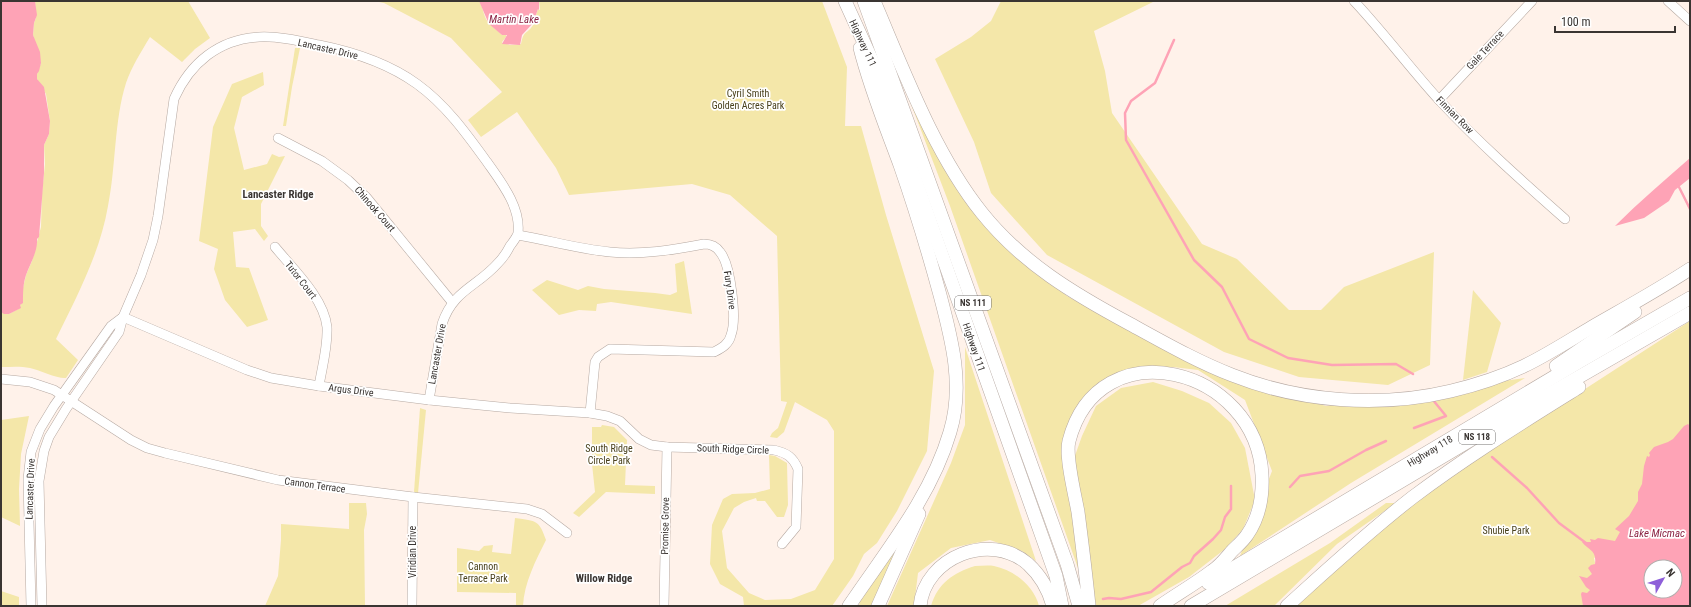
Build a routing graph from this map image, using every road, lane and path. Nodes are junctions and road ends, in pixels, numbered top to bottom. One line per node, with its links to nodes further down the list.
1 (845, 1): 7 (highway, Highway 111 / NS 111)
2 (864, 1): 44 (highway, Highway 111 / NS 111)
3 (874, 1): 14 (highway)
4 (1354, 1): 9 (street, Finnian Row)
5 (1532, 1): 9 (street, Gale Terrace)
6 (1668, 1): 8 (street)
7 (852, 18): 29 (highway); 43 (highway, Highway 111 / NS 111)
8 (1690, 21)
9 (1439, 100): 11 (street, Finnian Row)
10 (278, 138): 16 (street, Chinook Court)
11 (1565, 219)
12 (518, 235): 16 (street, Lancaster Drive); 18 (street, Lancaster Drive); 27 (street, Fury Drive)
13 (275, 247): 23 (street, Tutor Court)
14 (1690, 270): 31 (highway)
15 (1690, 298): 31 (highway, Highway 118 / NS 118)
16 (452, 302): 26 (street, Lancaster Drive)
17 (1690, 313): 34 (highway, Highway 118 / NS 118)
18 (123, 317): 20 (street, Lancaster Drive); 21 (street, Lancaster Drive); 23 (street, Argus Drive)
19 (1690, 317): 50 (highway)
20 (100, 344): 21 (street); 24 (street, Lancaster Drive)
21 (108, 350): 25 (street, Lancaster Drive)
22 (1, 379): 24 (street, Cannon Terrace)
23 (319, 386): 26 (street, Argus Drive)
24 (62, 394): 25 (street, Cannon Terrace); 35 (street, Lancaster Drive)
25 (72, 400): 30 (street, Cannon Terrace); 36 (street, Lancaster Drive)
26 (429, 400): 27 (street, Argus Drive)
27 (590, 413): 28 (street, South Ridge Circle)
28 (667, 447): 33 (street, South Ridge Circle); 38 (street, Promise Grove)
29 (927, 489): 39 (highway); 40 (highway)
30 (413, 497): 32 (street, Cannon Terrace); 37 (street, Viridian Drive)
31 (1304, 525): 47 (highway, Highway 118 / NS 118)
32 (568, 533)
33 (782, 544)
34 (1265, 562): 48 (highway, Highway 118 / NS 118); 49 (highway)
35 (31, 606)
36 (42, 606)
37 (412, 606)
38 (664, 606)
39 (849, 606)
40 (878, 606)
41 (920, 606): 42 (highway)
42 (1053, 606)
43 (1062, 606)
44 (1079, 606)
45 (1089, 606): 46 (highway)
46 (1160, 606)
47 (1170, 606)
48 (1191, 606)
49 (1208, 606)
50 (1287, 606)

